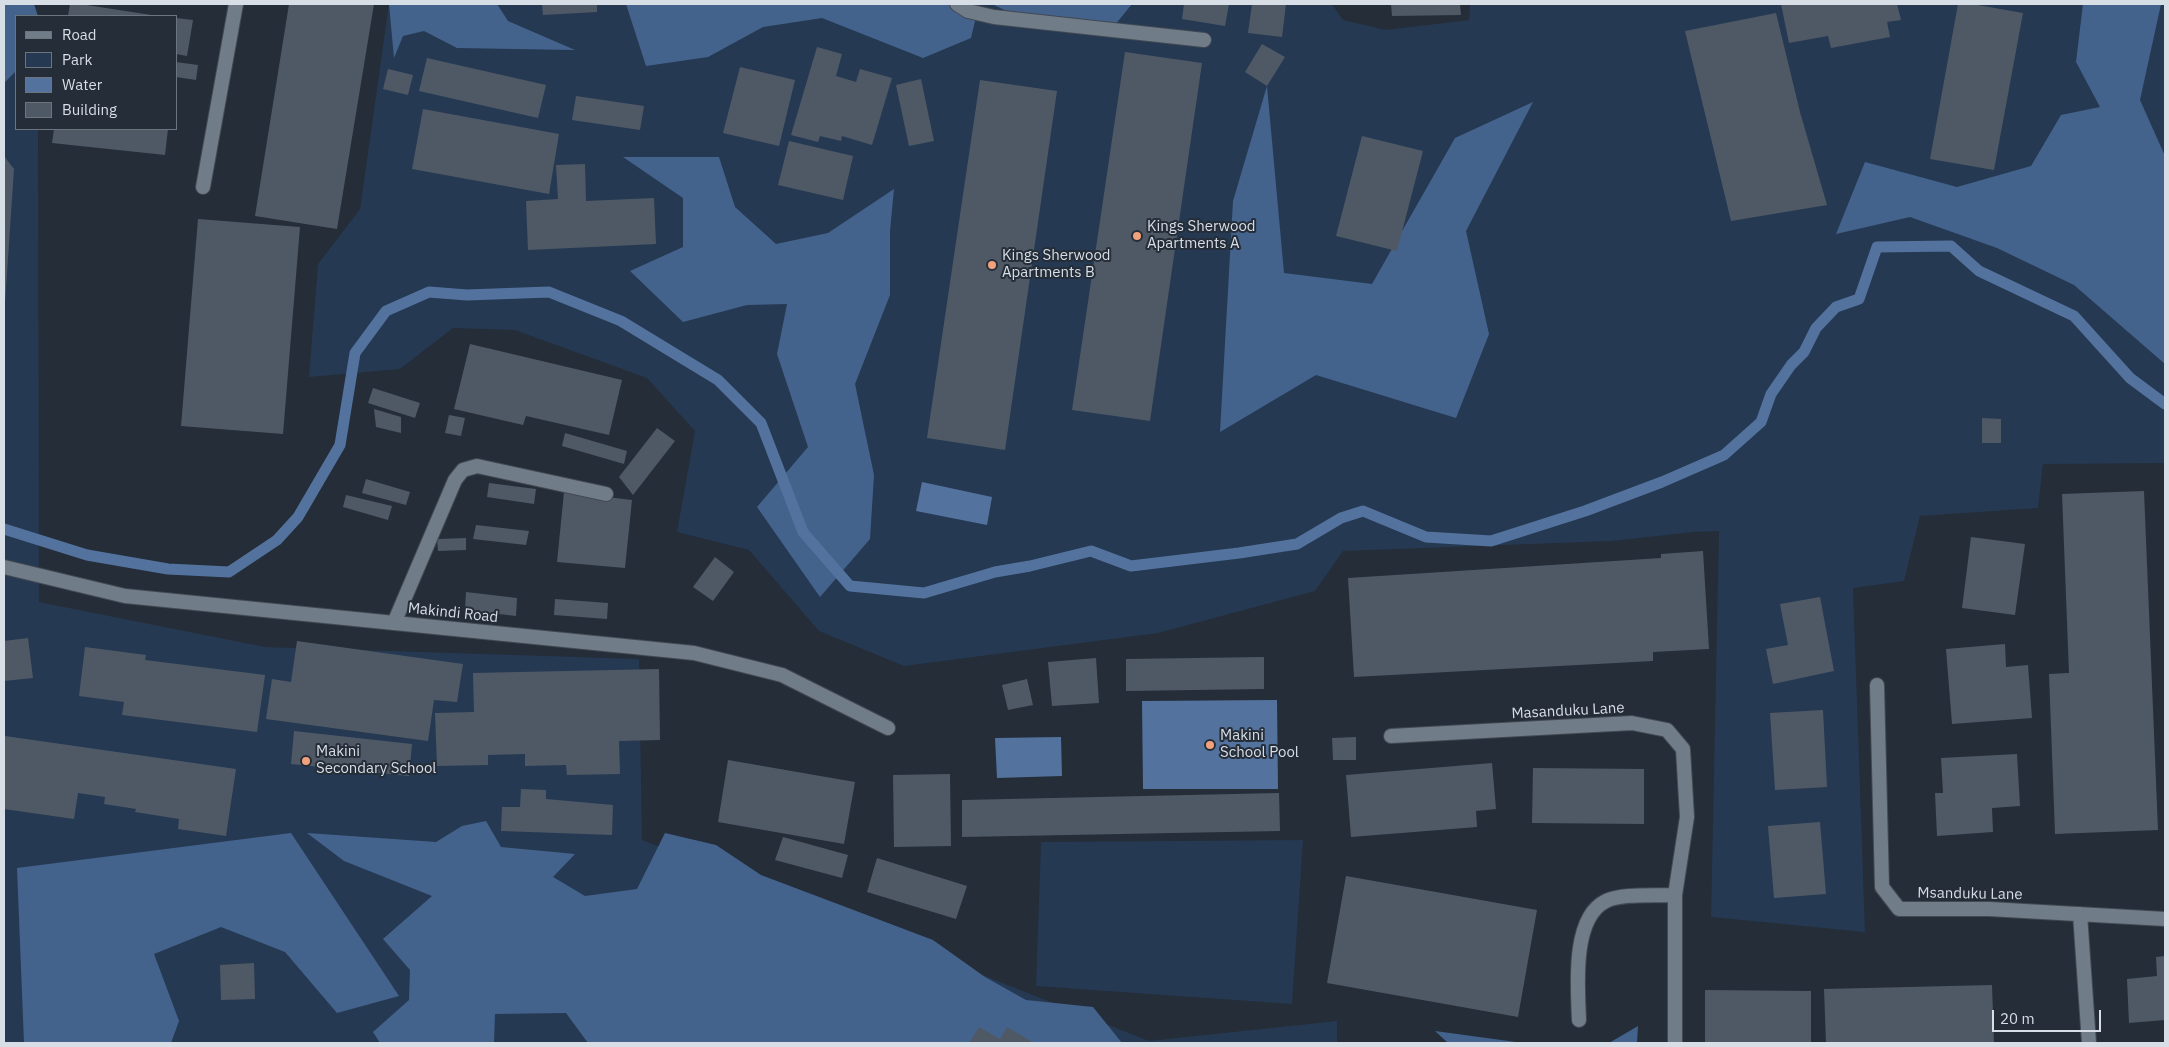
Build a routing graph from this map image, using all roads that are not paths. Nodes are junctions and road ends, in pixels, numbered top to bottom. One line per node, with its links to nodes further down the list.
1 (236, 4): 4 (street)
2 (957, 4): 3 (street)
3 (1204, 40)
4 (203, 187)
5 (606, 494): 7 (street)
6 (4, 567): 7 (street, Makindi Road)
7 (394, 623): 9 (street, Makindi Road)
8 (1877, 685): 12 (street, Msanduku Lane)
9 (888, 728)
10 (1391, 736): 11 (street, Masanduku Lane)
11 (1675, 895): 14 (street); 15 (street, Masanduku Lane)
12 (2080, 914): 13 (street, Msanduku Lane); 16 (street)
13 (2165, 919)
14 (1579, 1020)
15 (1675, 1043)
16 (2089, 1043)

